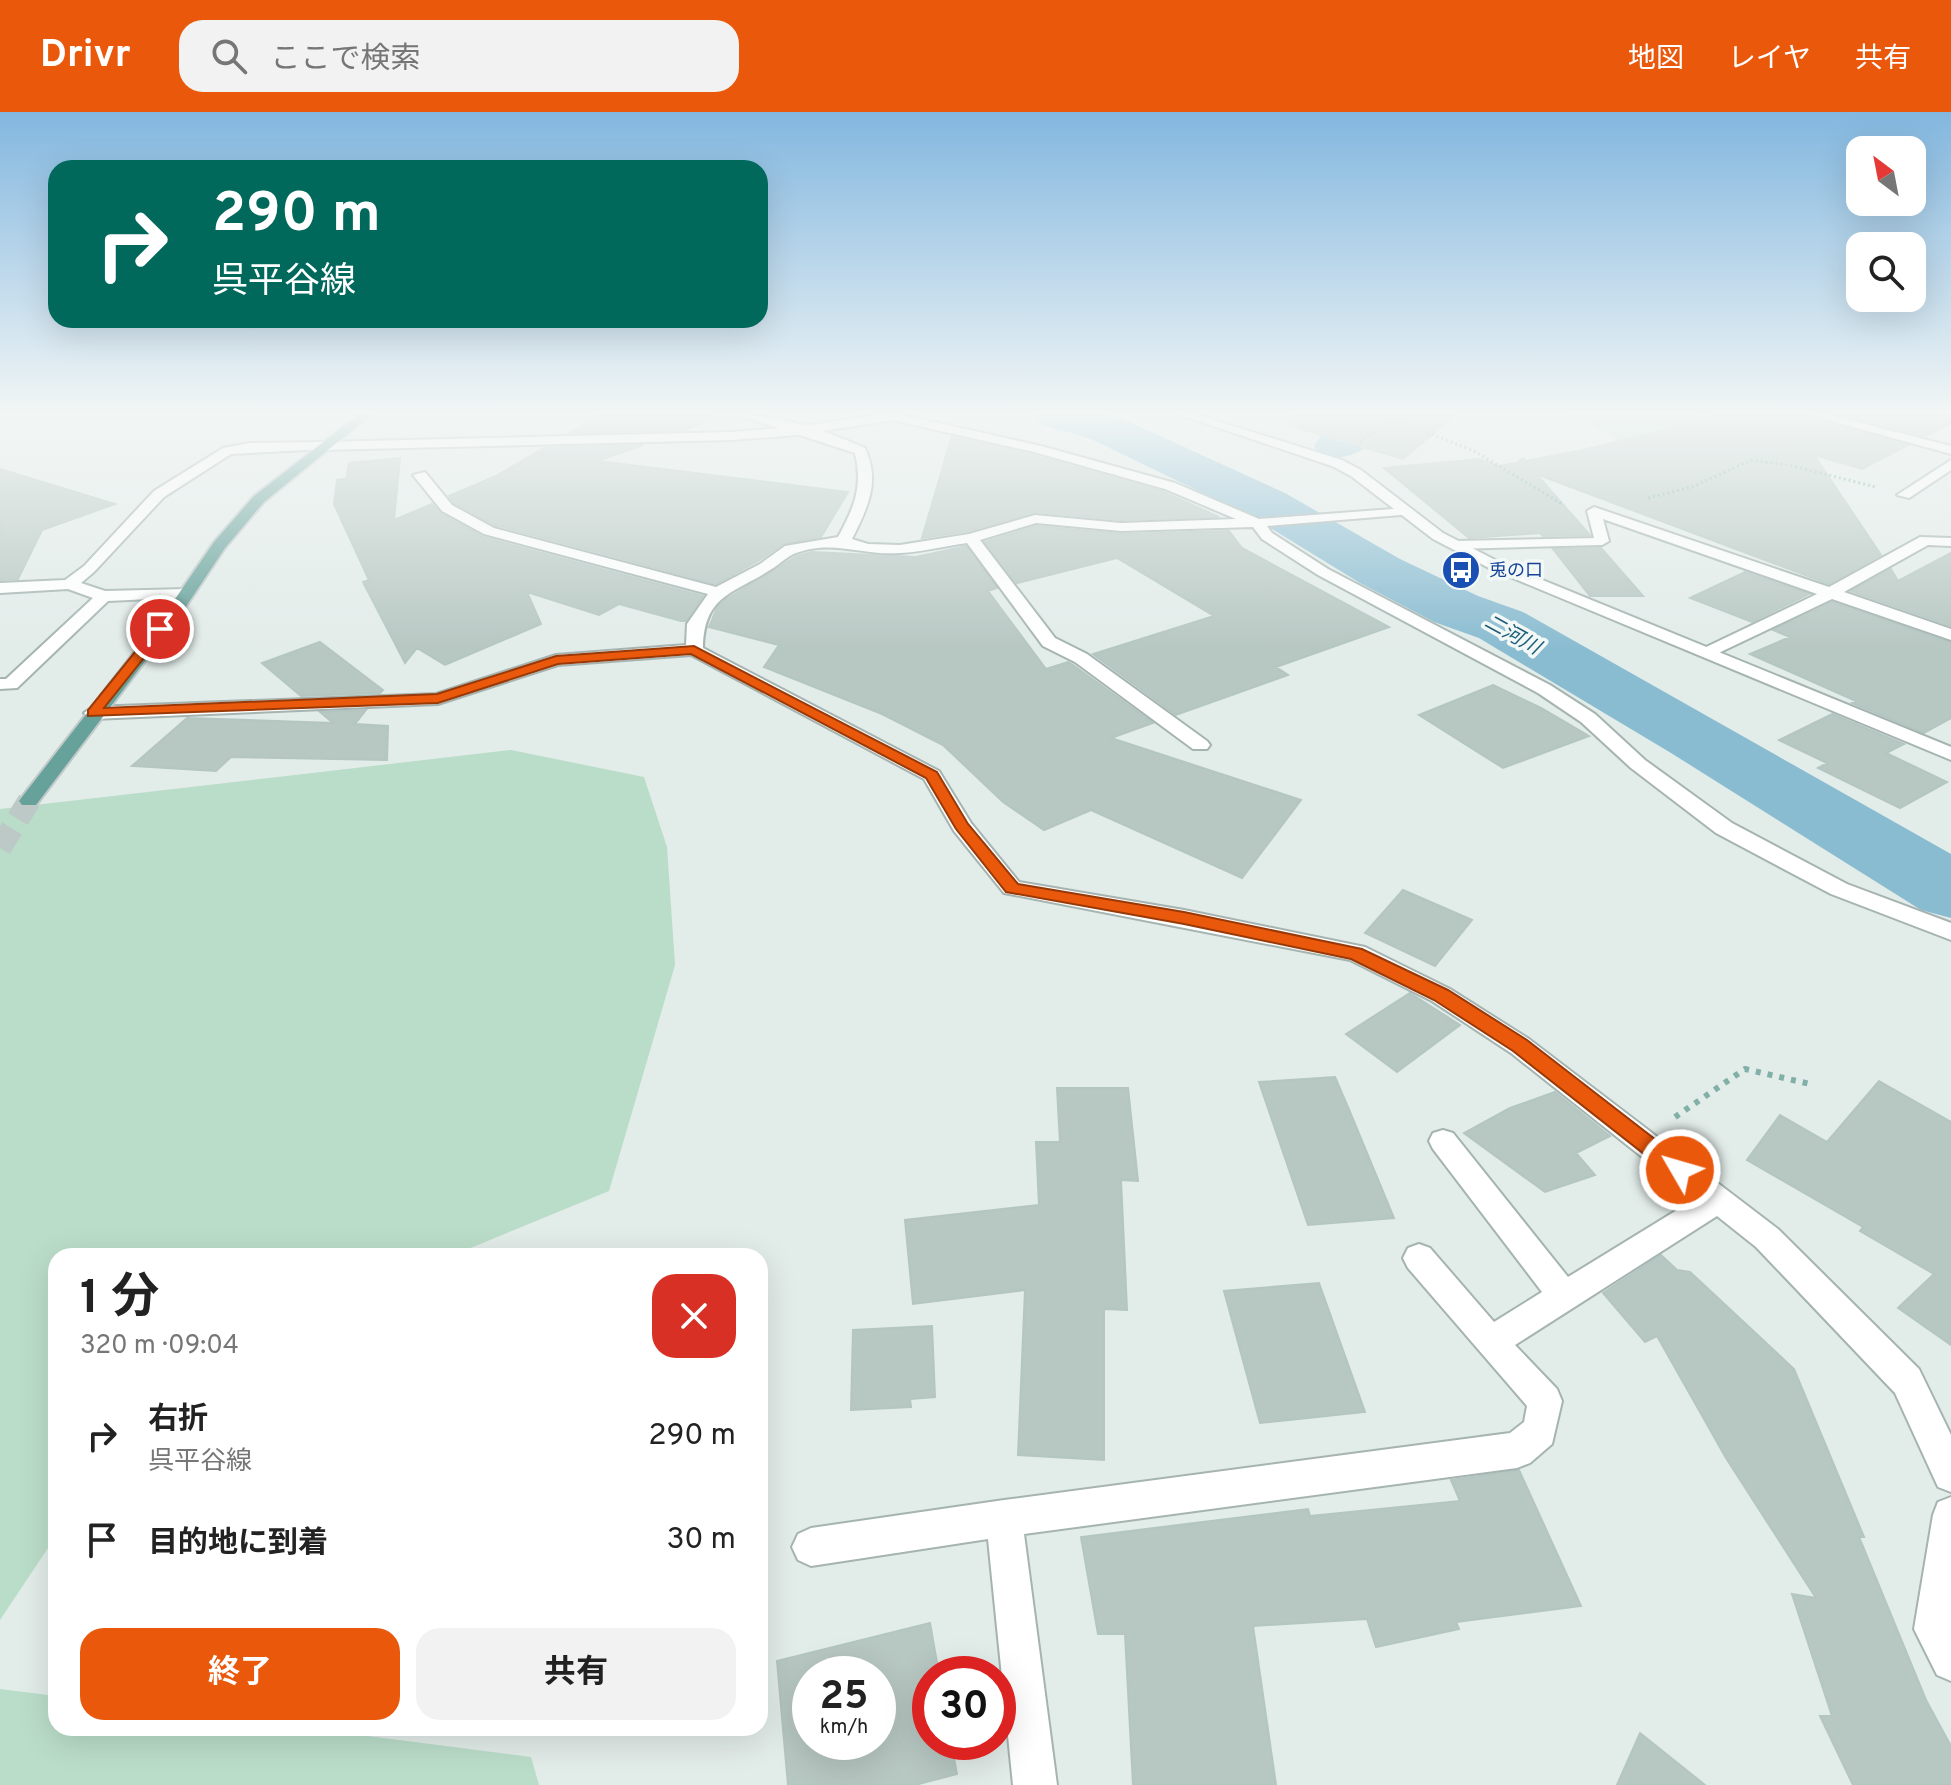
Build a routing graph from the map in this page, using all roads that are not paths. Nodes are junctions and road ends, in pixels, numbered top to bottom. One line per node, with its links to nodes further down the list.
1 (160, 493): 15 (street)
2 (266, 493): 19 (main road)
3 (435, 493): 17 (street)
4 (866, 493): 12 (street)
5 (1188, 493): 10 (street)
6 (1380, 493): 9 (street)
7 (1907, 493): 8 (street)
8 (1904, 495)
9 (1401, 511): 10 (street); 14 (street)
10 (1263, 522): 11 (street); 29 (street)
11 (971, 538): 12 (street); 26 (street)
12 (843, 541): 17 (street)
13 (1951, 542): 18 (street)
14 (1455, 545): 18 (street); 23 (street)
15 (69, 584): 16 (street); 20 (street)
16 (0, 588)
17 (718, 592): 22 (street)
18 (1831, 593): 21 (street); 23 (street)
19 (186, 594): 20 (street); 25 (main road)
20 (104, 596): 24 (street)
21 (1951, 635)
22 (694, 650): 25 (street); 31 (street)
23 (1708, 653): 27 (street)
24 (0, 684)
25 (93, 713): 28 (main road)
26 (1200, 745)
27 (1951, 754)
28 (29, 801)
29 (1951, 932)
30 (1443, 1141): 33 (street)
31 (1718, 1200): 33 (street); 35 (street)
32 (1419, 1258): 34 (street)
33 (1564, 1296): 34 (street)
34 (1491, 1342): 37 (street)
35 (1951, 1474)
36 (1951, 1515): 39 (street)
37 (1004, 1518): 38 (street); 40 (street)
38 (811, 1547)
39 (1951, 1661)
40 (1035, 1785)

